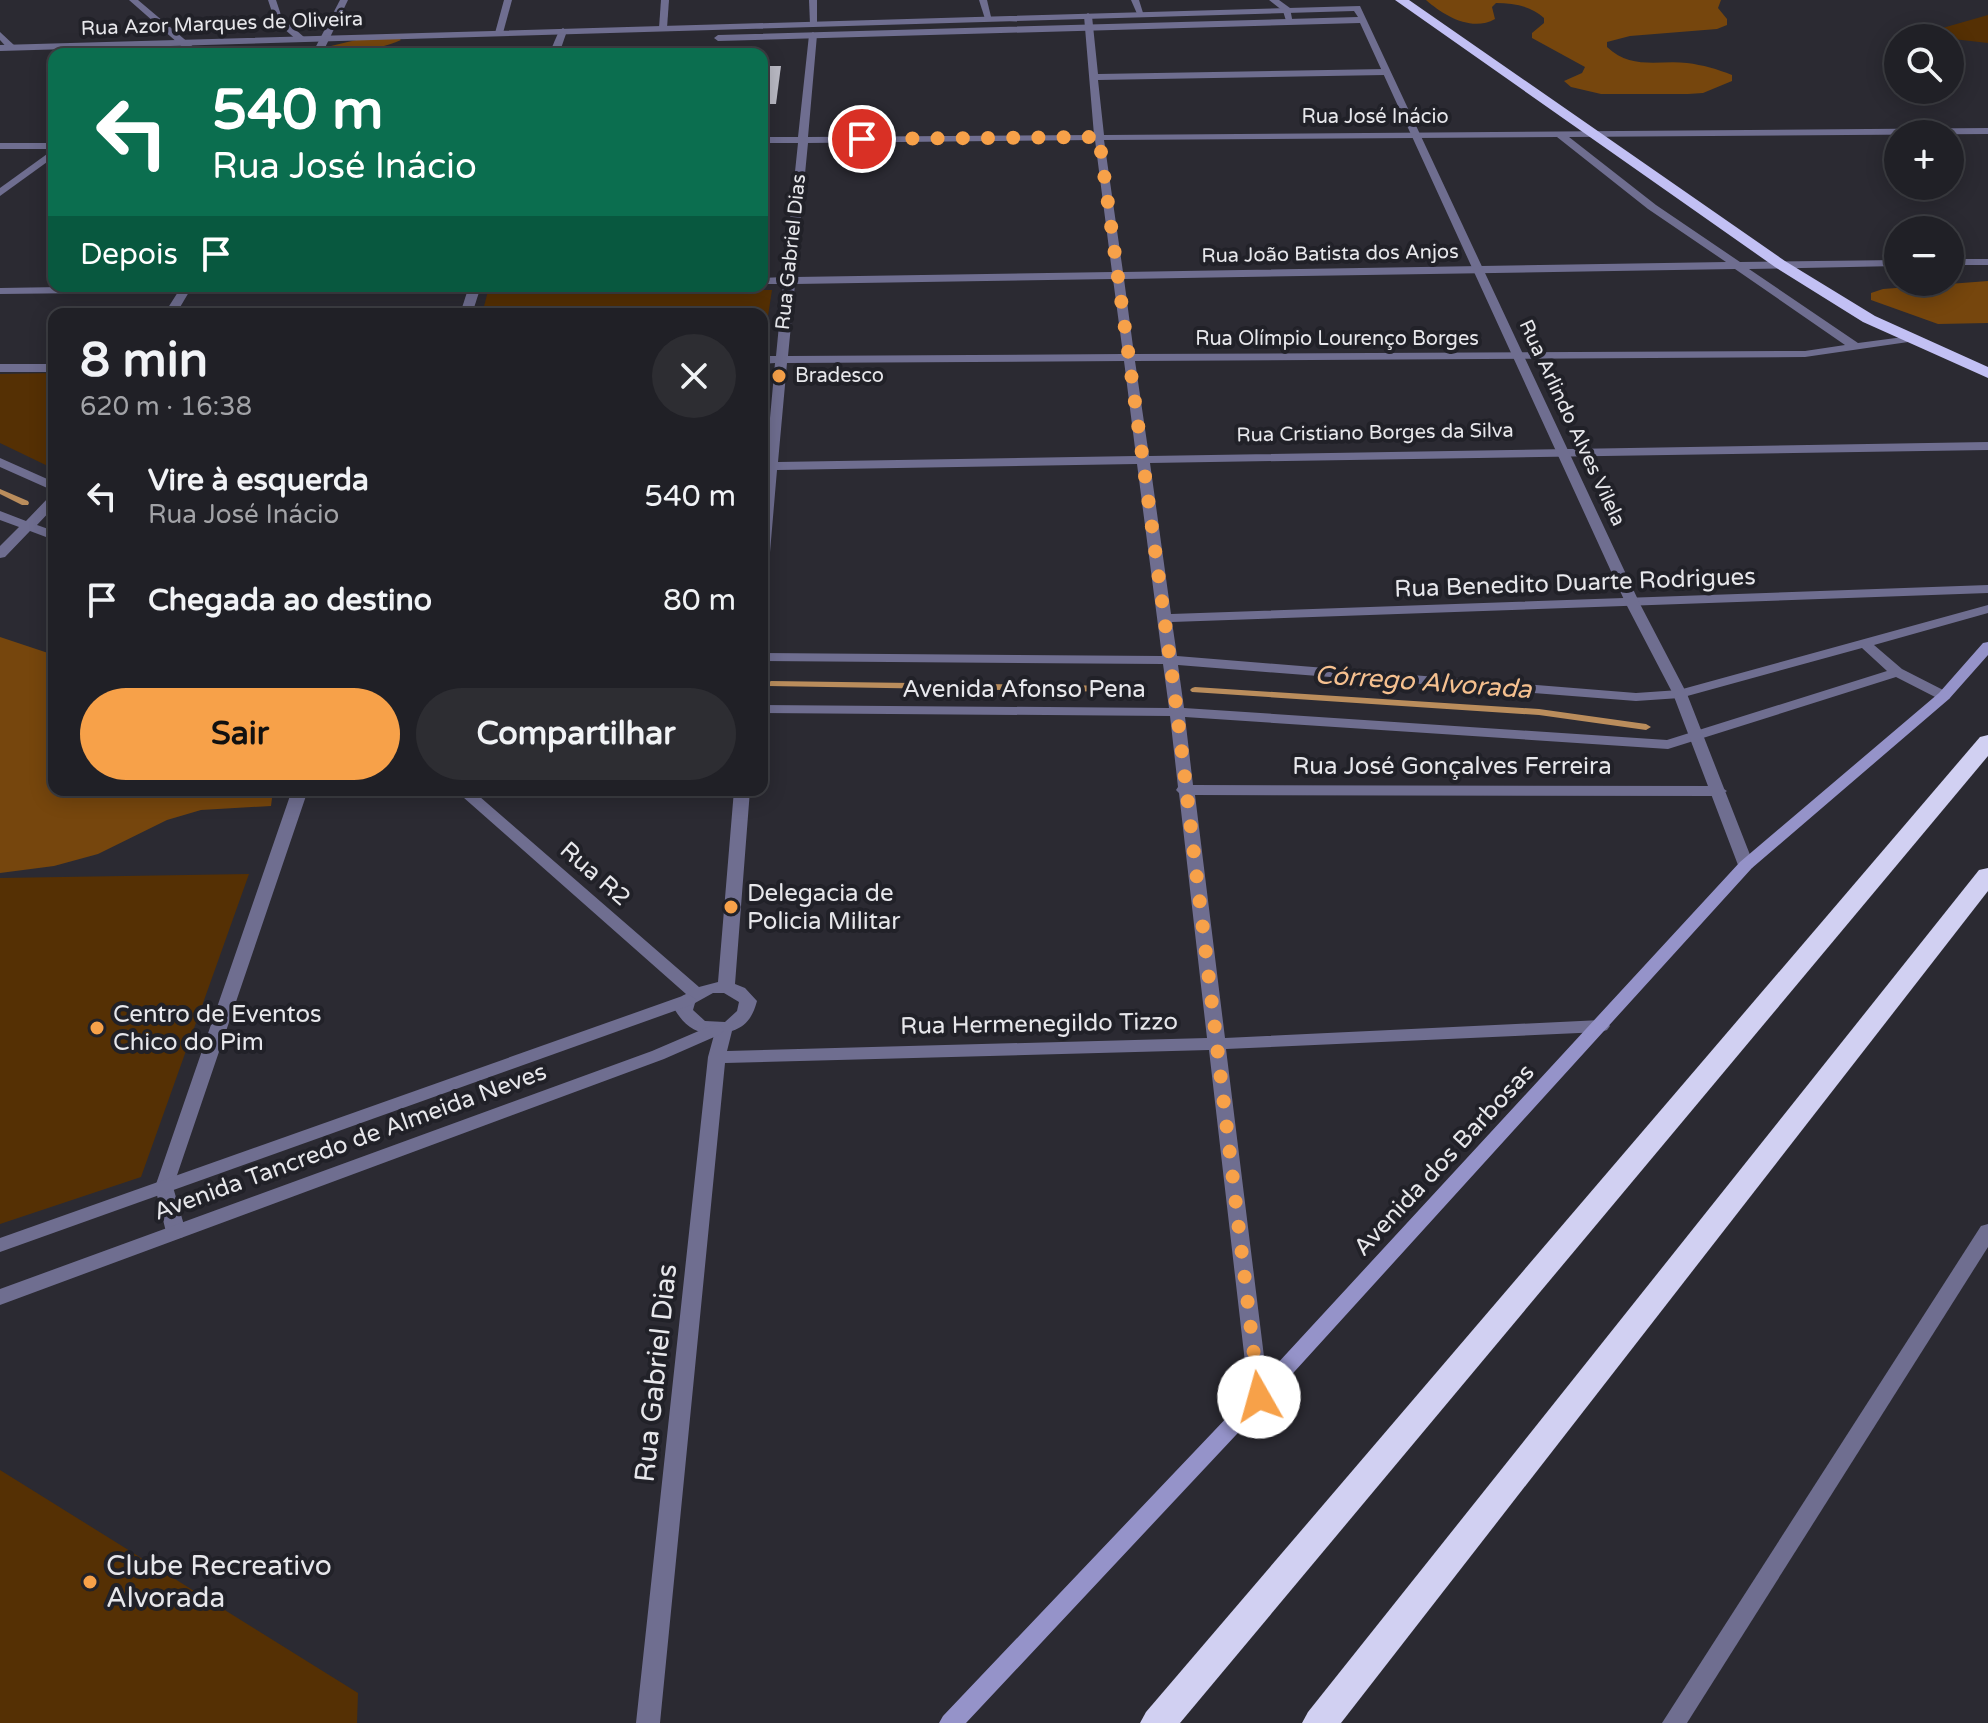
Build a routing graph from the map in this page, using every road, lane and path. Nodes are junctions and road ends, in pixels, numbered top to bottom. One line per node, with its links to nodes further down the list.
1 (133, 0): 28 (street)
2 (272, 0): 27 (street)
3 (344, 0): 26 (street)
4 (508, 0): 23 (street)
5 (665, 0): 19 (street)
6 (813, 0): 20 (street, Rua Gabriel Dias)
7 (983, 0): 14 (street)
8 (1135, 0): 13 (street)
9 (1273, 0): 12 (street)
10 (1401, 0): 44 (highway)
11 (1358, 9): 12 (street, Rua Azor Marques de Oliveira); 17 (street, Rua Azor Marques de Oliveira); 39 (street, Rua Arlindo Alves Vilela)
12 (1287, 10): 13 (street, Rua Azor Marques de Oliveira); 17 (street)
13 (1141, 14): 16 (street, Rua Azor Marques de Oliveira)
14 (989, 19): 15 (street, Rua Azor Marques de Oliveira); 16 (street, Rua Azor Marques de Oliveira)
15 (923, 21): 20 (street, Rua Azor Marques de Oliveira); 22 (street)
16 (1089, 22): 17 (street, Rua Azor Marques de Oliveira); 22 (street, Rua Azor Marques de Oliveira); 40 (street)
17 (1290, 22)
18 (754, 26): 19 (street, Rua Azor Marques de Oliveira); 20 (street, Rua Azor Marques de Oliveira); 25 (street)
19 (663, 28): 21 (street, Rua Azor Marques de Oliveira)
20 (814, 30): 22 (street, Rua Azor Marques de Oliveira); 25 (street, Rua Azor Marques de Oliveira); 47 (street, Rua Gabriel Dias)
21 (563, 31): 23 (street, Rua Azor Marques de Oliveira); 29 (street)
22 (926, 32)
23 (499, 33): 26 (street, Rua Azor Marques de Oliveira)
24 (0, 35): 31 (street)
25 (752, 37): 29 (street, Rua Azor Marques de Oliveira)
26 (327, 38): 27 (street, Rua Azor Marques de Oliveira); 34 (street)
27 (301, 39): 28 (street, Rua Azor Marques de Oliveira); 33 (street)
28 (184, 43): 31 (street, Rua Azor Marques de Oliveira); 32 (street)
29 (558, 43): 35 (street, Rua Azor Marques de Oliveira); 36 (street)
30 (0, 48): 31 (street, Rua Azor Marques de Oliveira)
31 (12, 48)
32 (187, 48)
33 (314, 48)
34 (321, 48)
35 (409, 48)
36 (556, 48)
37 (48, 55): 38 (street, Rua Azor Marques de Oliveira)
38 (0, 56)
39 (1385, 72): 40 (street); 42 (street, Rua Arlindo Alves Vilela)
40 (1094, 77): 45 (street)
41 (1988, 131): 44 (street, Rua José Inácio)
42 (1414, 135): 43 (street, Rua José Inácio); 45 (street, Rua José Inácio); 57 (street, Rua Arlindo Alves Vilela)
43 (1560, 135): 44 (street, Rua José Inácio); 56 (street)
44 (1599, 135): 55 (highway)
45 (1099, 137): 47 (street, Rua José Inácio); 58 (street)
46 (768, 140): 47 (street, Rua José Inácio)
47 (803, 140): 59 (street, Rua Gabriel Dias)
48 (0, 146): 49 (street)
49 (48, 149)
50 (48, 154): 51 (street)
51 (0, 193)
52 (1964, 262): 53 (street)
53 (1988, 262)
54 (1884, 263): 55 (street, Rua João Batista dos Anjos)
55 (1780, 264): 56 (street, Rua João Batista dos Anjos); 63 (highway)
56 (1740, 267): 57 (street, Rua João Batista dos Anjos); 64 (street)
57 (1478, 270): 58 (street, Rua João Batista dos Anjos); 66 (street, Rua Arlindo Alves Vilela)
58 (1118, 274): 59 (street, Rua João Batista dos Anjos); 65 (street)
59 (787, 280): 60 (street, Rua João Batista dos Anjos); 68 (street, Rua Gabriel Dias)
60 (768, 281)
61 (48, 290): 62 (street)
62 (0, 291)
63 (1911, 339): 64 (street, Rua Olímpio Lourenço Borges); 71 (highway)
64 (1856, 347): 66 (street, Rua Olímpio Lourenço Borges)
65 (1129, 356): 66 (street, Rua Olímpio Lourenço Borges); 68 (street, Rua Olímpio Lourenço Borges); 75 (street)
66 (1520, 357): 73 (street, Rua Arlindo Alves Vilela)
67 (768, 360): 68 (street, Rua Olímpio Lourenço Borges)
68 (781, 360): 74 (street, Rua Gabriel Dias)
69 (0, 368): 70 (street)
70 (48, 368)
71 (1988, 373)
72 (1988, 446): 73 (street, Rua Cristiano Borges da Silva)
73 (1562, 450): 75 (street, Rua Cristiano Borges da Silva); 85 (street, Rua Arlindo Alves Vilela)
74 (768, 452)
75 (1142, 457): 77 (street, Rua Cristiano Borges da Silva); 87 (street)
76 (0, 462): 78 (street)
77 (768, 466)
78 (48, 484)
79 (48, 506): 81 (street)
80 (0, 515): 81 (street)
81 (26, 527): 82 (street); 83 (street)
82 (48, 534)
83 (0, 554)
84 (1988, 589): 85 (street, Rua Benedito Duarte Rodrigues)
85 (1633, 604): 87 (street, Rua Benedito Duarte Rodrigues); 93 (street, Rua Arlindo Alves Vilela)
86 (1988, 609): 88 (street, Avenida Afonso Pena)
87 (1163, 618): 91 (street)
88 (1864, 643): 92 (street); 93 (street, Avenida Afonso Pena)
89 (1988, 646): 94 (main road, Avenida dos Barbosas)
90 (768, 657): 91 (street, Avenida Afonso Pena)
91 (1168, 660): 93 (street, Avenida Afonso Pena); 96 (street)
92 (1897, 672): 94 (street); 97 (street, Avenida Afonso Pena)
93 (1680, 694): 97 (street, Rua Arlindo Alves Vilela)
94 (1944, 696): 104 (main road, Avenida dos Barbosas)
95 (768, 709): 96 (street, Avenida Afonso Pena)
96 (1177, 712): 97 (street, Avenida Afonso Pena); 99 (street)
97 (1694, 737): 100 (street, Rua Arlindo Alves Vilela)
98 (1988, 742): 120 (highway)
99 (1184, 790): 100 (street, Rua José Gonçalves Ferreira); 110 (street)
100 (1719, 791): 104 (street, Rua Arlindo Alves Vilela)
101 (298, 796): 112 (street)
102 (470, 796): 107 (street, Rua R2)
103 (742, 796): 106 (street)
104 (1746, 865): 108 (main road, Avenida dos Barbosas)
105 (1988, 875): 121 (highway)
106 (726, 987): 107 (street); 109 (street, Rua Gabriel Dias)
107 (692, 997): 109 (street); 112 (street, Avenida Tancredo de Almeida Neves)
108 (1601, 1026): 110 (street, Rua Hermenegildo Tizzo); 117 (main road, Avenida dos Barbosas)
109 (720, 1029): 111 (street, Rua Gabriel Dias); 114 (street, Avenida Tancredo de Almeida Neves)
110 (1216, 1044): 111 (street, Rua Hermenegildo Tizzo); 117 (street)
111 (717, 1057): 118 (street, Rua Gabriel Dias)
112 (164, 1187): 114 (street); 115 (street, Avenida Tancredo de Almeida Neves)
113 (1988, 1231): 122 (street)
114 (176, 1232): 116 (street, Avenida Tancredo de Almeida Neves)
115 (0, 1245)
116 (0, 1297)
117 (1259, 1397): 119 (main road, Avenida dos Barbosas)
118 (648, 1723)
119 (951, 1723)
120 (1158, 1723)
121 (1320, 1723)
122 (1674, 1723)

